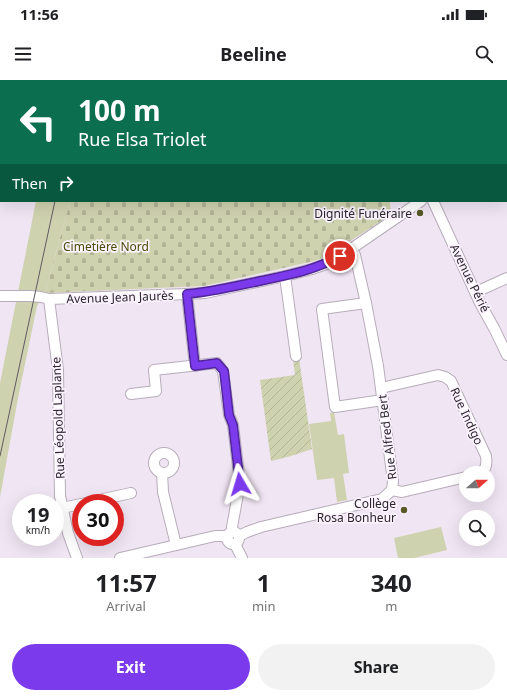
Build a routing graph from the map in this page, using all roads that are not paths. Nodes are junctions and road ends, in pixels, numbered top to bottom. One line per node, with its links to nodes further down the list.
1 (420, 202): 3 (street, Avenue Jean Jaurès)
2 (433, 202): 6 (street, Avenue Périé)
3 (351, 250): 4 (street, Avenue Jean Jaurès); 10 (street, Rue Alfred Bert)
4 (285, 276): 7 (street, Avenue Jean Jaurès); 12 (street)
5 (507, 278): 6 (street)
6 (476, 292): 11 (street, Avenue Périé)
7 (187, 294): 9 (street, Avenue Jean Jaurès); 13 (street)
8 (4, 296): 9 (street, Avenue Jean Jaurès)
9 (49, 299): 22 (street, Rue Léopold Laplante)
10 (366, 303): 14 (street, Rue Alfred Bert); 16 (street)
11 (507, 355)
12 (296, 356)
13 (195, 366): 15 (street); 25 (street)
14 (381, 388): 16 (street, Rue Alfred Bert); 17 (street, Rue Indigo)
15 (131, 394)
16 (383, 400): 20 (street, Rue Alfred Bert)
17 (486, 466)
18 (162, 473): 26 (street)
19 (459, 479): 20 (street)
20 (392, 490): 25 (street, Rue Alfred Bert)
21 (131, 493): 23 (street)
22 (60, 494)
23 (124, 495)
24 (64, 516): 27 (street, Rue Léopold Laplante)
25 (234, 538): 26 (street); 29 (street)
26 (176, 545): 28 (street)
27 (77, 558)
28 (120, 558)
29 (242, 558)

